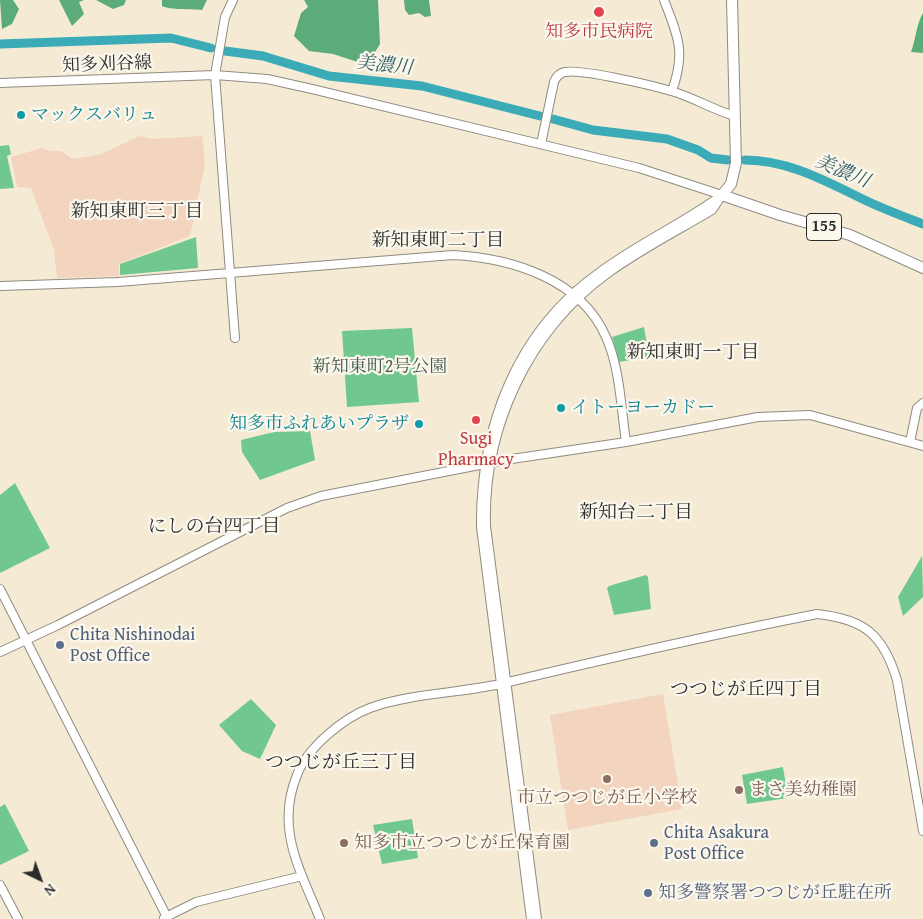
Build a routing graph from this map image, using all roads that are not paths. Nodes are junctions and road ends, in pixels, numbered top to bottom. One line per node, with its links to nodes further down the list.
1 (233, 0): 4 (street)
2 (664, 0): 6 (street)
3 (732, 0): 7 (highway)
4 (215, 75): 5 (street, 知多刈谷線); 8 (street, 知多刈谷線); 11 (street)
5 (0, 83)
6 (672, 91): 7 (street); 8 (street)
7 (735, 116): 9 (highway)
8 (541, 144): 9 (street, 知多刈谷線)
9 (722, 195): 10 (highway, 155); 13 (street)
10 (923, 268)
11 (229, 274): 12 (street); 13 (street); 14 (street)
12 (0, 286)
13 (575, 296): 16 (street); 19 (street)
14 (235, 338)
15 (923, 403): 17 (street)
16 (626, 442): 17 (street); 19 (street)
17 (910, 442): 18 (street)
18 (923, 446)
19 (487, 465): 21 (street); 23 (street)
20 (0, 588): 21 (street)
21 (26, 639): 22 (street); 27 (street)
22 (0, 652)
23 (503, 683): 24 (street); 25 (street); 30 (street); 31 (street)
24 (923, 831)
25 (302, 876): 27 (street); 29 (street)
26 (0, 885): 28 (street)
27 (165, 918)
28 (18, 919)
29 (320, 919)
30 (531, 919)
31 (537, 919)

